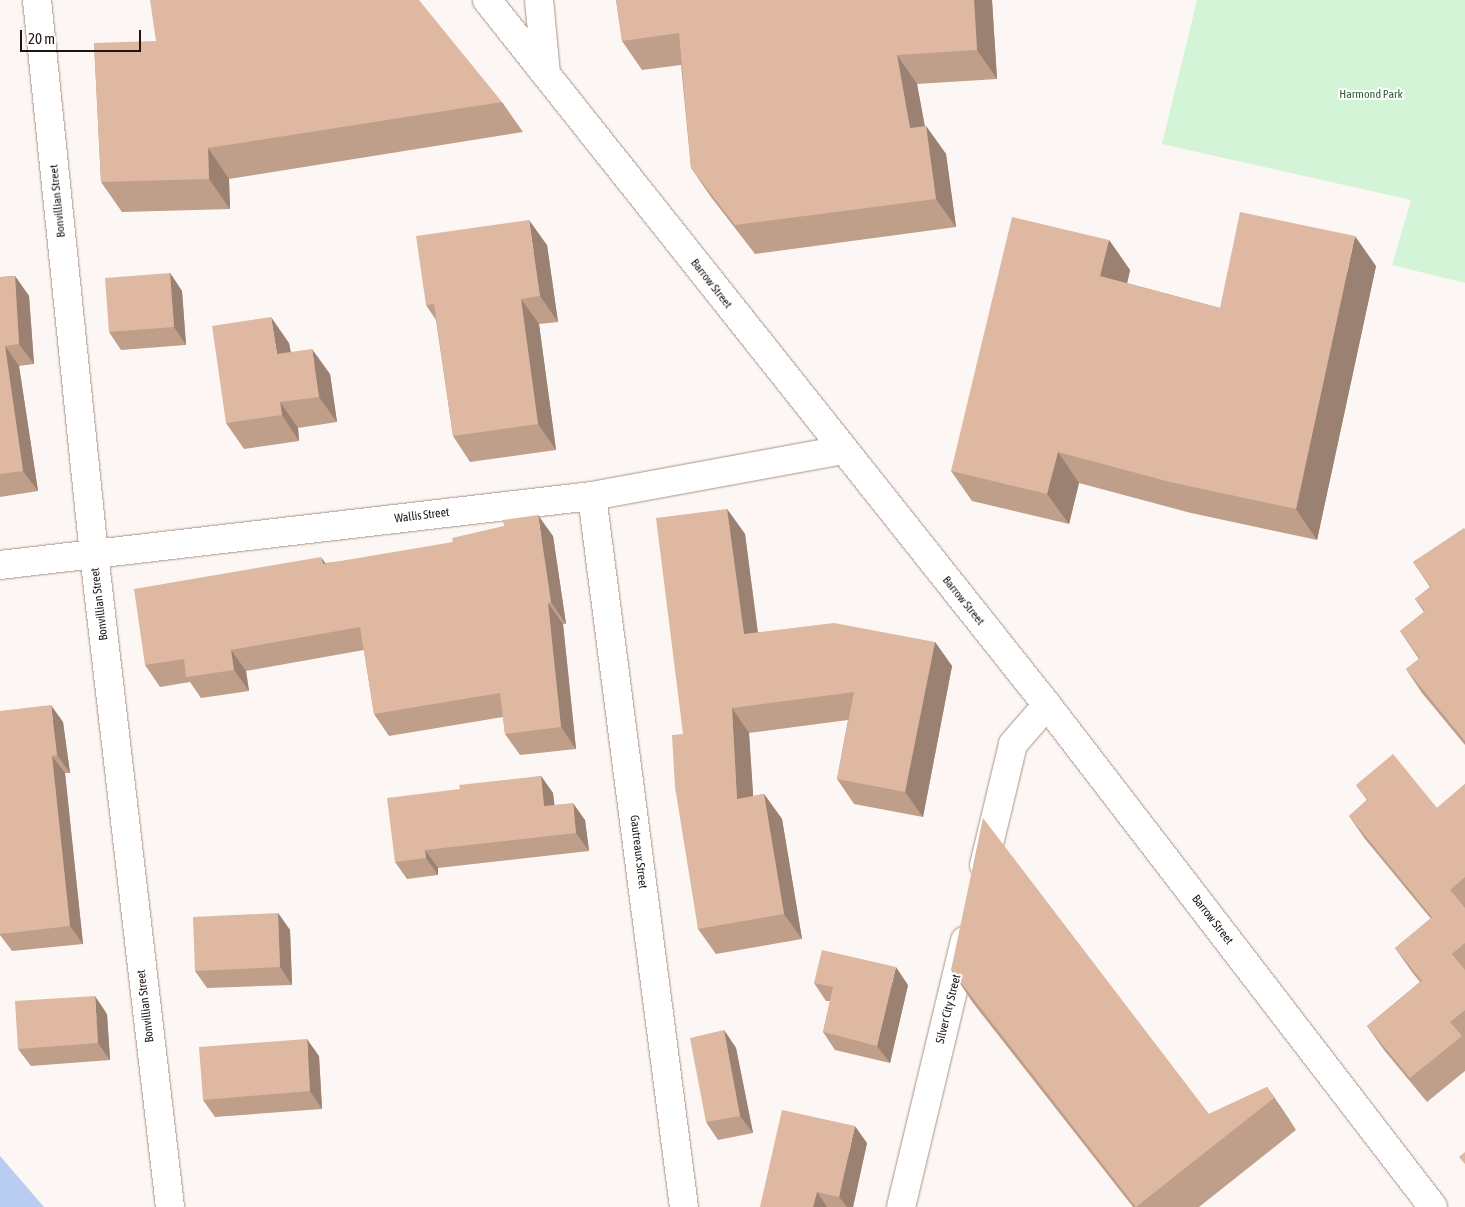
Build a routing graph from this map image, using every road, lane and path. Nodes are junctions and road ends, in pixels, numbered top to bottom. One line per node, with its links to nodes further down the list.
1 (37, 0): 7 (street, Bonvillian Street)
2 (487, 0): 4 (street, Barrow Street)
3 (539, 0): 4 (street)
4 (546, 74): 5 (street, Barrow Street)
5 (842, 450): 6 (street, Wallis Street); 9 (street, Barrow Street)
6 (592, 496): 7 (street, Wallis Street); 13 (street, Gautreaux Street)
7 (94, 554): 8 (street, Wallis Street); 12 (street, Bonvillian Street)
8 (0, 565)
9 (1047, 705): 10 (street); 15 (street, Barrow Street)
10 (978, 888)
11 (971, 918): 14 (street, Silver City Street)
12 (170, 1207)
13 (684, 1207)
14 (901, 1207)
15 (1433, 1207)

